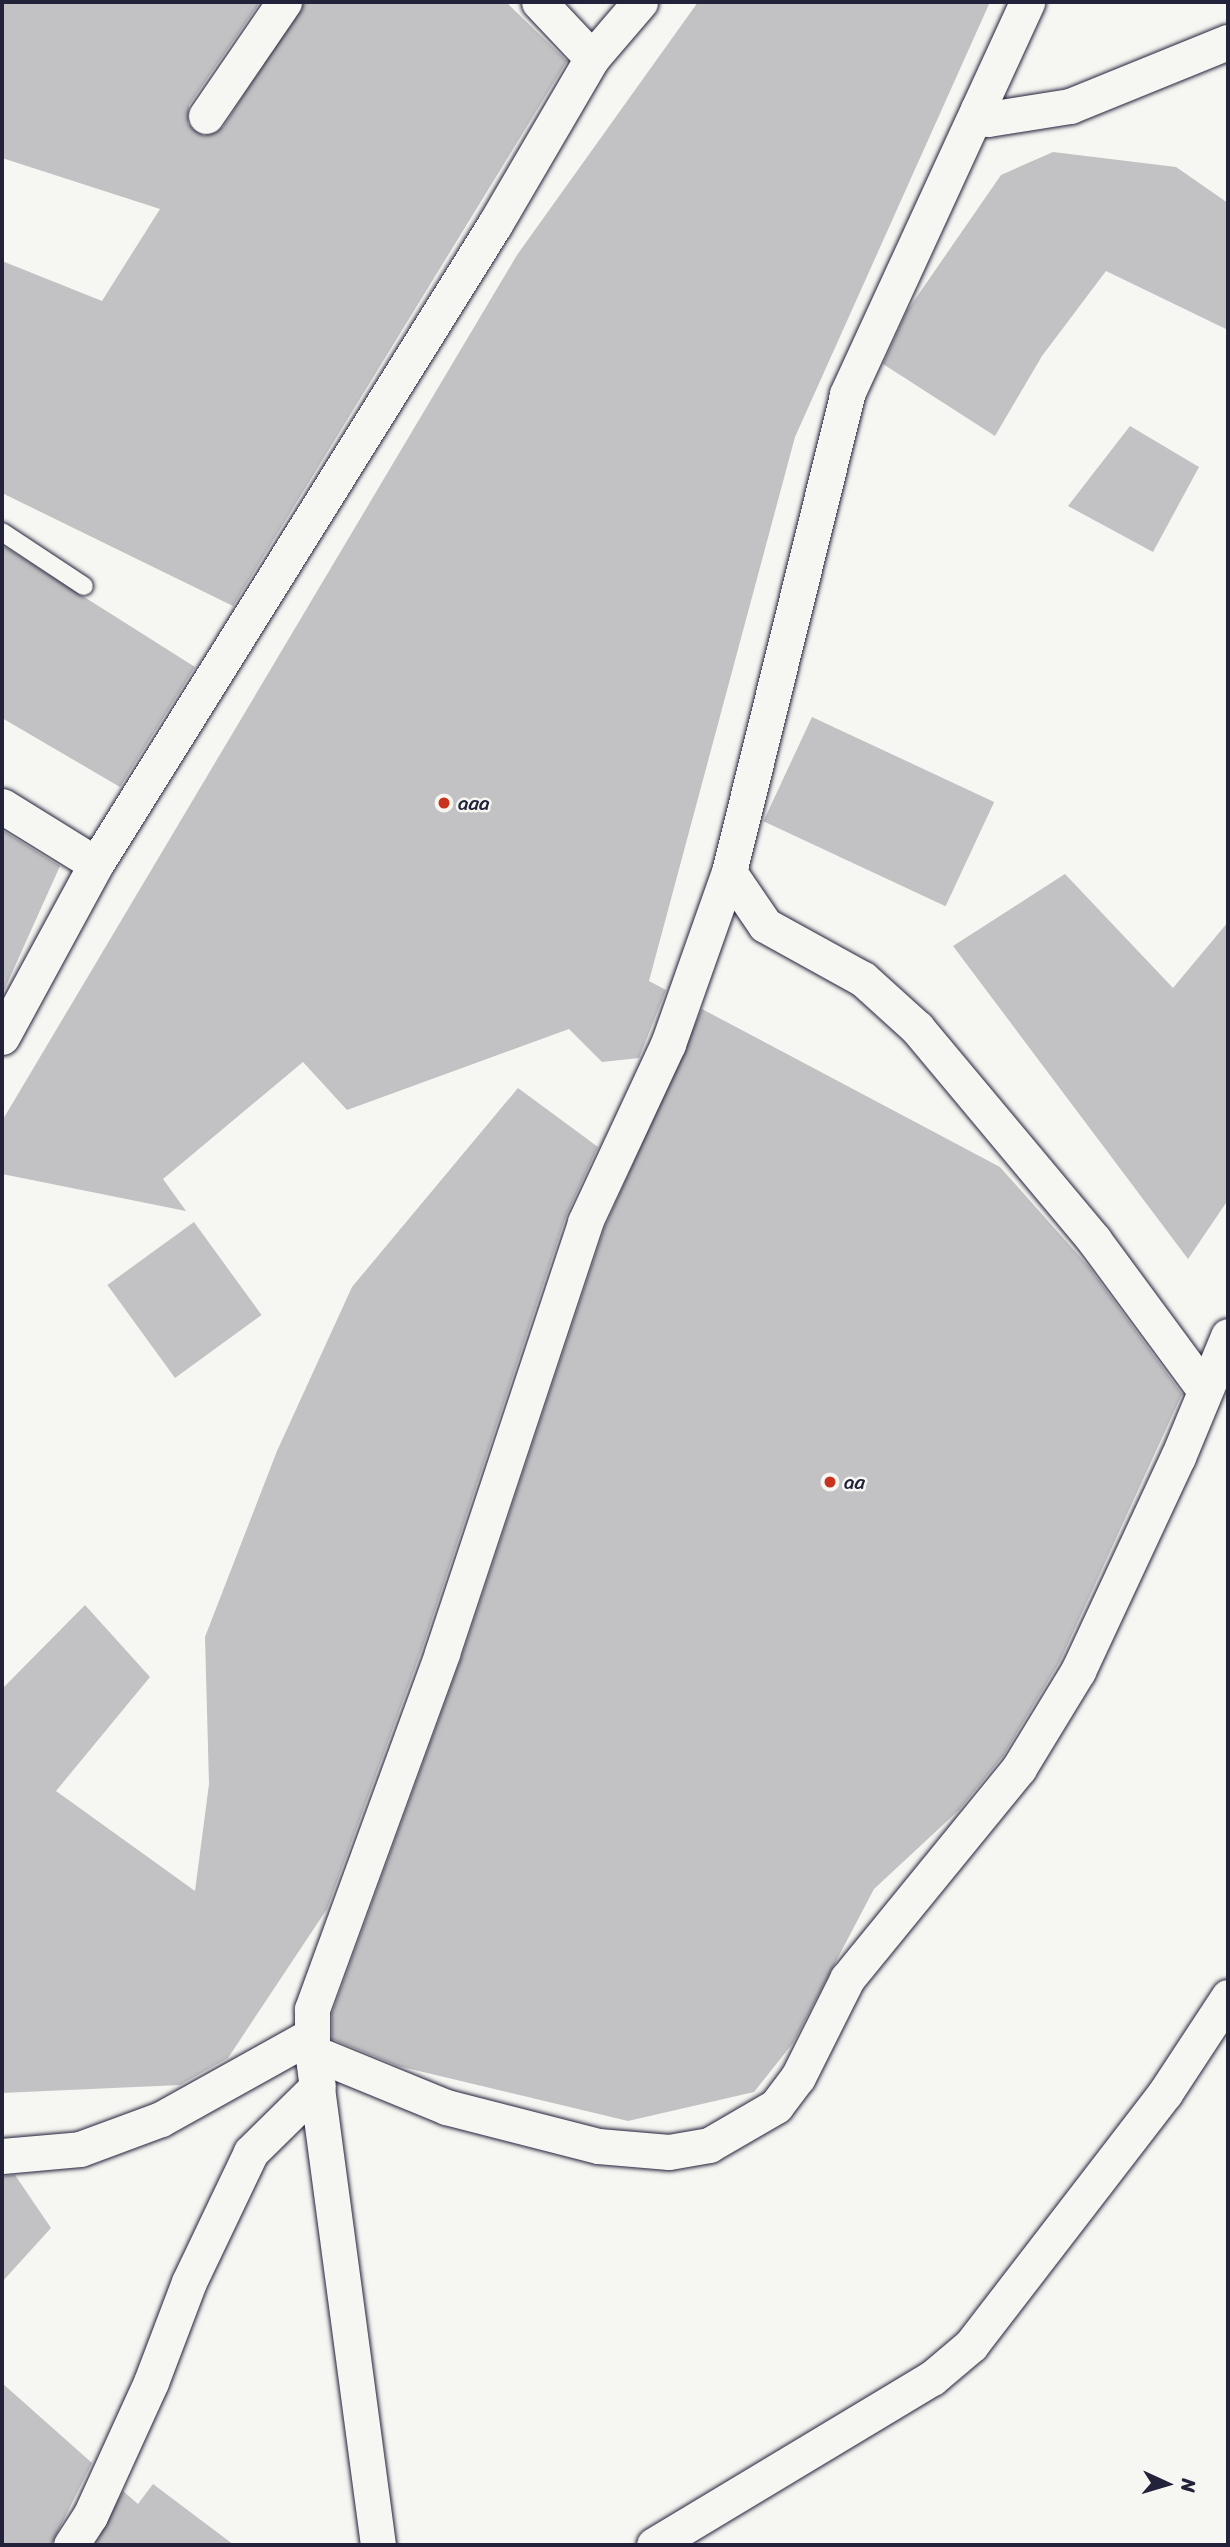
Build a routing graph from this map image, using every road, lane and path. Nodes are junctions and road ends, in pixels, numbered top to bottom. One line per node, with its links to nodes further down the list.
1 (284, 2): 8 (street)
2 (538, 2): 6 (street)
3 (640, 2): 6 (street)
4 (1027, 2): 7 (street)
5 (1228, 42): 7 (street)
6 (592, 58): 12 (street)
7 (978, 109): 13 (street)
8 (206, 116)
9 (2, 531): 10 (lane)
10 (85, 586)
11 (2, 806): 12 (street)
12 (96, 863): 14 (street)
13 (729, 872): 16 (street); 18 (street)
14 (5, 1023)
15 (1228, 1336): 16 (street)
16 (1204, 1389): 18 (street)
17 (1228, 1997): 23 (street)
18 (311, 2044): 19 (street); 20 (street)
19 (318, 2086): 21 (street); 22 (street)
20 (2, 2156)
21 (71, 2545)
22 (378, 2545)
23 (654, 2545)

